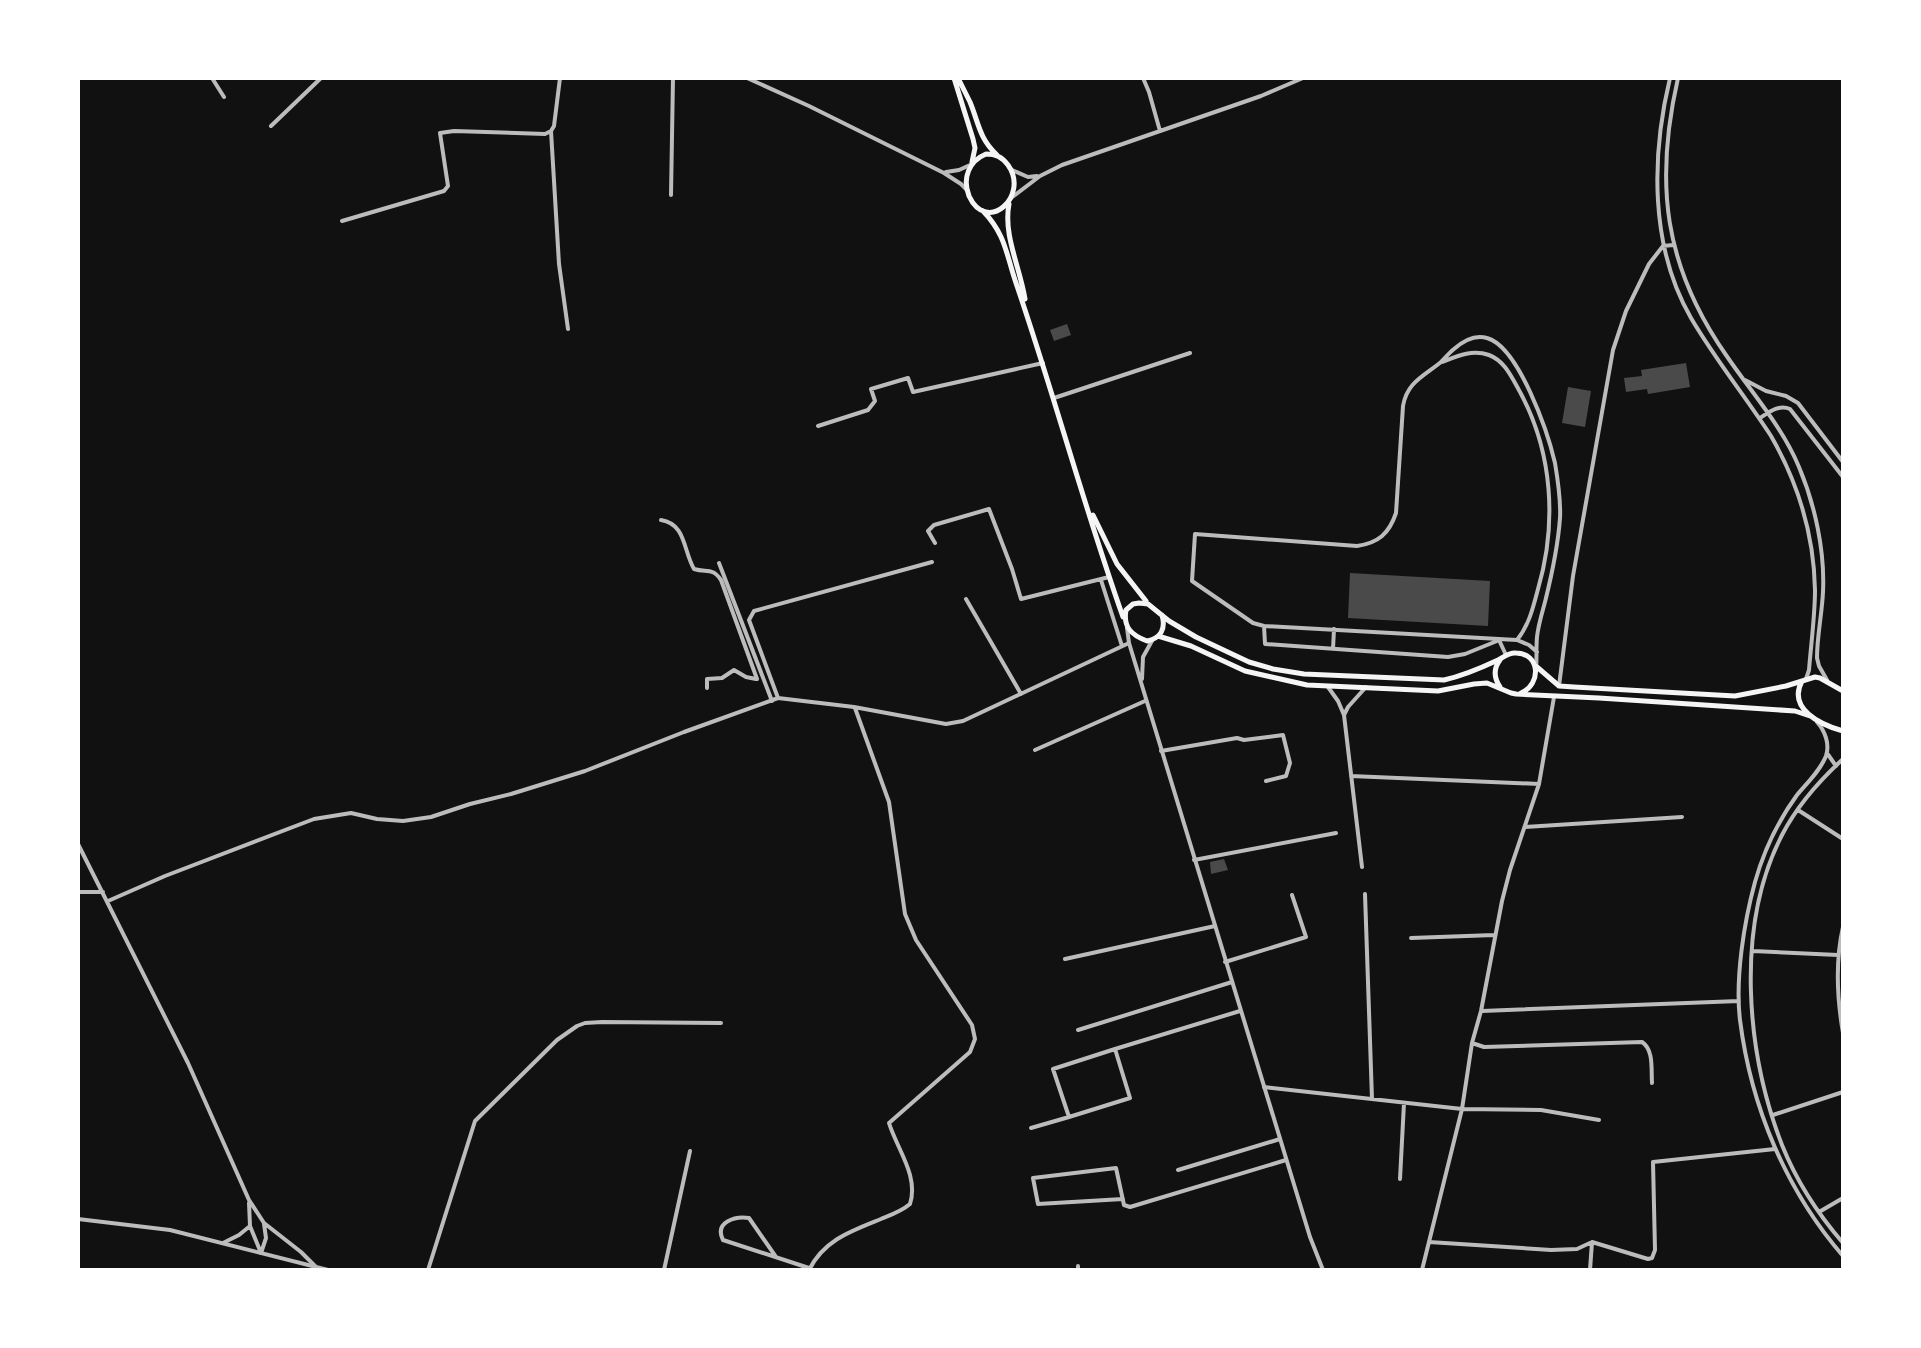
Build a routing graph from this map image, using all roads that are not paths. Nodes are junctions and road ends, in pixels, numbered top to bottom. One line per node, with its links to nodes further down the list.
1 (212, 78): 11 (street)
2 (321, 78): 12 (street)
3 (560, 78): 13 (street)
4 (673, 78): 21 (street)
5 (747, 78): 18 (street)
6 (956, 78): 15 (main road); 16 (main road)
7 (1143, 78): 14 (street)
8 (1303, 78): 14 (street)
9 (1670, 78): 26 (street)
10 (1678, 78): 25 (street)
11 (224, 97)
12 (271, 126)
13 (551, 131): 24 (street); 28 (street)
14 (1160, 131): 19 (street)
15 (997, 156): 16 (main road); 17 (main road)
16 (971, 164): 18 (street); 20 (main road)
17 (1011, 169): 19 (street); 22 (main road)
18 (944, 173): 20 (street)
19 (1040, 176): 22 (street)
20 (968, 191): 23 (main road)
21 (671, 195)
22 (1010, 200): 23 (main road); 27 (main road)
23 (983, 211): 27 (main road)
24 (342, 221)
25 (1673, 245): 26 (street); 32 (street)
26 (1663, 246): 36 (street); 74 (street)
27 (1027, 312): 30 (main road)
28 (568, 329)
29 (1190, 353): 34 (street)
30 (1043, 363): 34 (main road); 41 (street)
31 (1439, 363): 57 (street); 61 (street); 65 (street)
32 (1742, 378): 33 (street); 35 (street)
33 (1773, 393): 35 (street); 37 (street); 42 (street)
34 (1054, 398): 44 (main road)
35 (1759, 400): 36 (street); 38 (street)
36 (1750, 405): 39 (street)
37 (1777, 408): 38 (street); 40 (street); 43 (street)
38 (1768, 413): 39 (street); 40 (street)
39 (1760, 418): 48 (street)
40 (1773, 420): 46 (street)
41 (818, 426)
42 (1843, 462)
43 (1843, 477)
44 (1084, 496): 51 (main road); 54 (main road)
45 (661, 520): 68 (street)
46 (1820, 542): 48 (street); 70 (street)
47 (935, 543): 52 (street)
48 (1810, 543): 69 (street)
49 (932, 562): 82 (street)
50 (719, 563): 71 (street)
51 (1109, 577): 52 (street); 56 (main road)
52 (1100, 579): 63 (street)
53 (966, 599): 79 (street)
54 (1148, 604): 55 (main road); 56 (main road)
55 (1162, 615): 59 (main road); 66 (main road)
56 (1126, 625): 59 (main road); 62 (street)
57 (1264, 626): 58 (street); 64 (street)
58 (1334, 629): 60 (street); 64 (street)
59 (1156, 638): 72 (street); 73 (main road)
60 (1499, 640): 61 (street); 64 (street); 66 (street)
61 (1515, 640): 65 (street); 66 (street)
62 (1129, 643): 63 (street); 72 (street)
63 (1122, 646): 79 (street)
64 (1333, 649)
65 (1537, 652): 67 (street)
66 (1504, 654): 67 (main road); 77 (main road)
67 (1536, 668): 74 (main road); 80 (main road)
68 (757, 679): 71 (street); 76 (street)
69 (1804, 680): 70 (main road); 74 (main road); 87 (main road)
70 (1828, 682): 78 (main road)
71 (765, 683): 83 (street)
72 (1142, 685): 84 (street)
73 (1327, 685): 75 (main road); 86 (street)
74 (1559, 686)
75 (1366, 687): 77 (main road); 86 (street)
76 (707, 688)
77 (1501, 688): 80 (main road)
78 (1843, 691)
79 (1021, 694): 85 (street)
80 (1516, 694): 81 (main road)
81 (1554, 697): 87 (main road); 96 (street)
82 (778, 698): 83 (street); 85 (street)
83 (772, 701): 109 (street)
84 (1145, 701): 89 (street); 90 (street)
85 (854, 707): 158 (street)
86 (1344, 715): 94 (street)
87 (1813, 718): 88 (main road); 91 (street)
88 (1843, 731)
89 (1035, 750)
90 (1161, 751): 95 (street); 103 (street)
91 (1827, 753): 93 (street); 119 (street)
92 (1843, 759): 93 (street)
93 (1836, 766): 97 (street)
94 (1351, 776): 96 (street); 104 (street)
95 (1266, 781)
96 (1539, 784): 99 (street)
97 (1798, 810): 101 (street); 114 (street)
98 (1682, 817): 99 (street)
99 (1524, 827): 112 (street)
100 (1336, 833): 103 (street)
101 (1843, 839)
102 (78, 844): 106 (street)
103 (1194, 860): 110 (street)
104 (1362, 867)
105 (78, 892): 106 (street)
106 (103, 892): 109 (street)
107 (1365, 894): 130 (street)
108 (1292, 895): 117 (street)
109 (108, 901): 145 (street)
110 (1215, 926): 116 (street); 117 (street)
111 (1843, 927): 115 (street)
112 (1494, 935): 113 (street); 121 (street)
113 (1411, 938)
114 (1753, 951): 115 (street); 133 (street)
115 (1838, 955): 124 (street)
116 (1065, 959)
117 (1225, 962): 118 (street)
118 (1232, 982): 120 (street); 123 (street)
119 (1739, 1001): 121 (street); 138 (street)
120 (1240, 1011): 126 (street); 128 (street)
121 (1481, 1011): 125 (street)
122 (721, 1023): 160 (street)
123 (1078, 1030)
124 (1843, 1033)
125 (1472, 1043): 127 (street); 132 (street)
126 (1115, 1049): 134 (street); 134 (street)
127 (1652, 1083)
128 (1264, 1087): 130 (street); 137 (street)
129 (1843, 1092): 133 (street)
130 (1372, 1099): 131 (street)
131 (1404, 1103): 132 (street); 142 (street)
132 (1462, 1109): 135 (street); 150 (street)
133 (1772, 1115): 146 (street)
134 (1069, 1117): 136 (street)
135 (1599, 1120)
136 (1031, 1128)
137 (1280, 1139): 140 (street); 141 (street)
138 (1775, 1149): 151 (street); 155 (street)
139 (690, 1151): 161 (street)
140 (1286, 1160): 144 (street); 162 (street)
141 (1178, 1170)
142 (1400, 1179)
143 (1843, 1198): 146 (street)
144 (1123, 1199): 144 (street)
145 (249, 1200): 148 (street); 149 (street)
146 (1819, 1212): 153 (street)
147 (78, 1219): 152 (street)
148 (264, 1223): 154 (street); 157 (street)
149 (250, 1226): 152 (street); 154 (street)
150 (1429, 1242): 151 (street); 163 (street)
151 (1592, 1242): 164 (street)
152 (223, 1243): 154 (street)
153 (1843, 1243)
154 (261, 1253): 157 (street)
155 (1843, 1256)
156 (776, 1257): 156 (street); 158 (street)
157 (316, 1267): 159 (street)
158 (809, 1269)
159 (328, 1270)
160 (428, 1270)
161 (664, 1270)
162 (1323, 1270)
163 (1422, 1270)
164 (1590, 1270)

